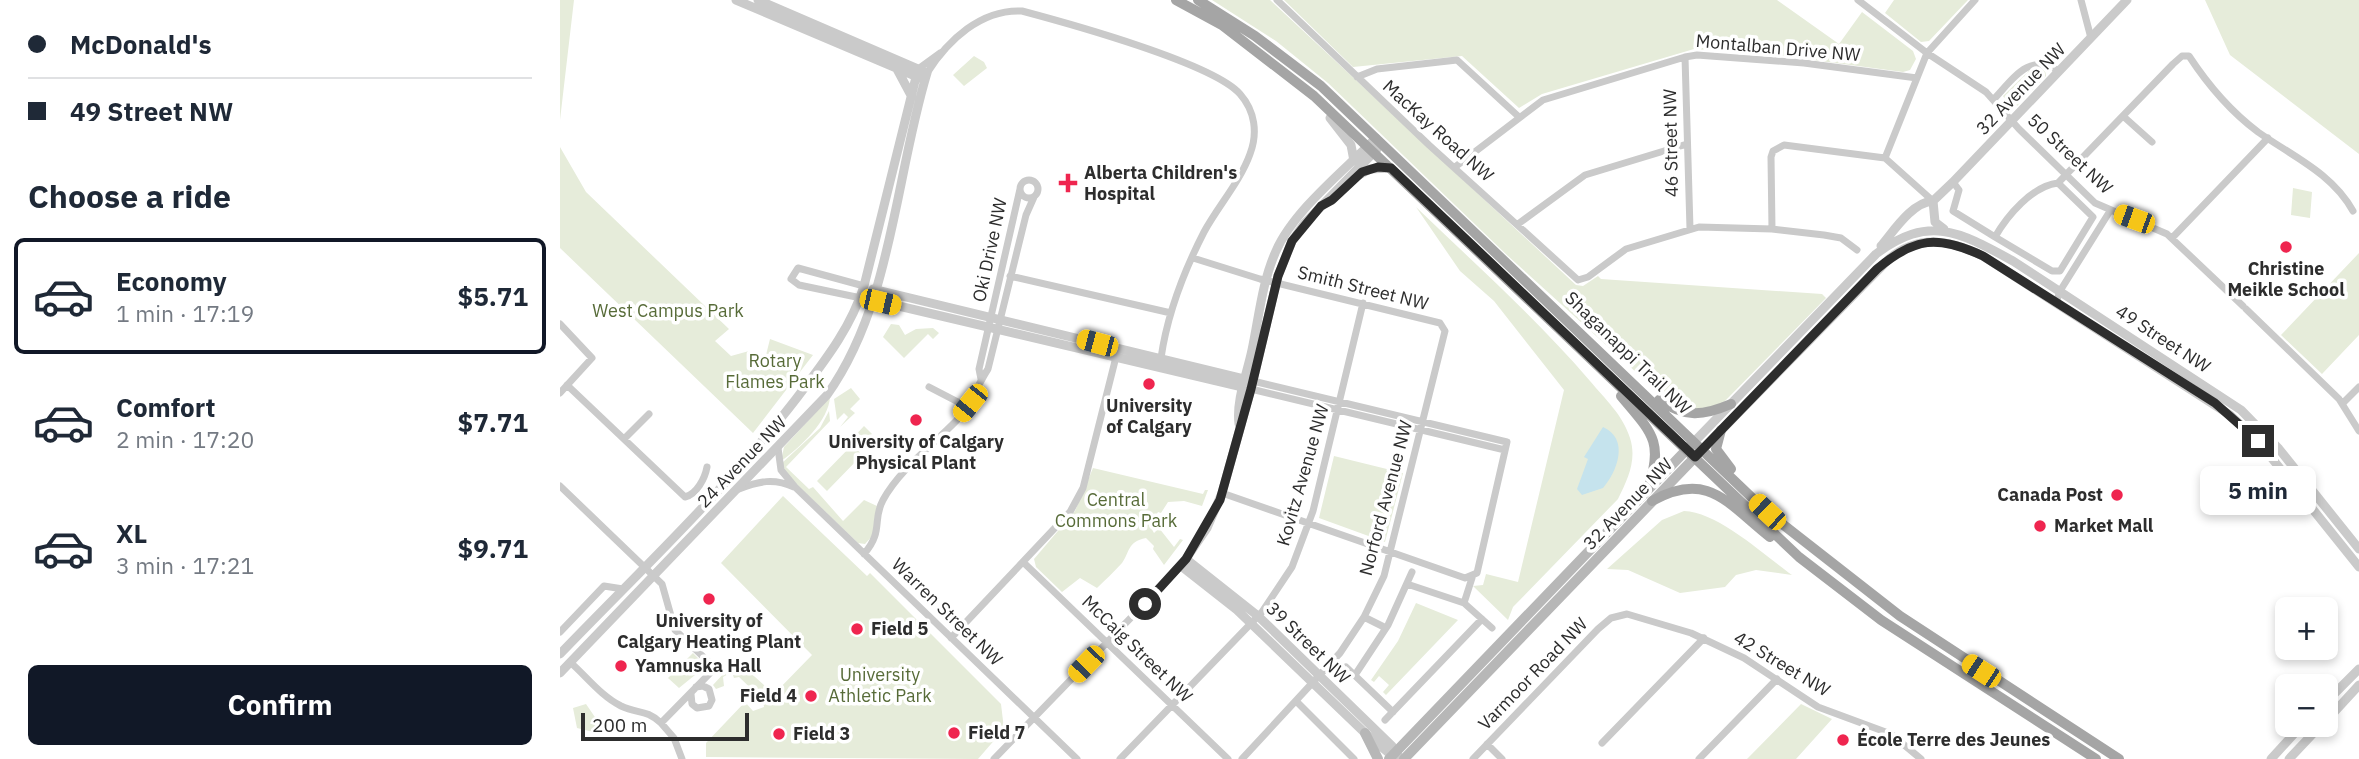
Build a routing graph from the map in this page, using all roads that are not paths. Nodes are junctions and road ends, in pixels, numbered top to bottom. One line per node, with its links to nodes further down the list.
1 (736, 0): 13 (street)
2 (758, 0): 16 (street)
3 (1176, 0): 14 (main road, Shaganappi Trail NW)
4 (1198, 0): 27 (main road, Shaganappi Trail NW)
5 (1277, 0): 17 (street, MacKay Road NW)
6 (1858, 0): 11 (street, 50 Street NW)
7 (1975, 0): 11 (street)
8 (2081, 0): 10 (street)
9 (2127, 0): 10 (street, 32 Avenue NW)
10 (2091, 38): 15 (street, 32 Avenue NW)
11 (1927, 53): 18 (street); 20 (street, 50 Street NW)
12 (1685, 57): 18 (street, Montalban Drive NW); 22 (street, Montalban Drive NW); 26 (street, 46 Street NW)
13 (896, 68): 16 (street); 19 (street)
14 (1286, 71): 27 (main road, Shaganappi Trail NW); 29 (street)
15 (2059, 71): 20 (street); 23 (street, 32 Avenue NW)
16 (922, 75): 19 (street, 24 Avenue NW); 50 (street); 54 (street, 24 Avenue NW)
17 (1357, 77): 22 (street); 30 (street, MacKay Road NW)
18 (1917, 78): 28 (street)
19 (913, 98): 53 (street, 24 Avenue NW)
20 (1994, 99): 23 (street, 50 Street NW)
21 (2123, 116): 24 (street); 25 (street); 32 (street)
22 (1519, 117): 30 (street, Montalban Drive NW)
23 (2012, 121): 32 (street, 50 Street NW); 33 (street, 32 Avenue NW)
24 (2267, 138): 40 (street); 46 (street)
25 (2152, 142)
26 (1686, 144): 41 (street); 42 (street, 46 Street NW)
27 (1375, 145): 29 (street); 31 (main road, Shaganappi Trail NW); 38 (street); 66 (main road, Shaganappi Trail NW)
28 (1885, 158): 37 (street); 43 (street)
29 (1354, 161): 52 (street)
30 (1455, 167): 41 (street, MacKay Road NW)
31 (1391, 168): 38 (street); 67 (main road, Shaganappi Trail NW)
32 (2066, 175): 34 (street); 39 (street, 50 Street NW)
33 (1953, 182): 37 (street, 32 Avenue NW); 45 (street)
34 (2058, 183): 45 (street); 45 (street)
35 (1020, 189): 36 (street); 36 (street); 62 (street, Oki Drive NW)
36 (1034, 197): 51 (street, Oki Drive NW)
37 (1933, 201): 44 (street); 49 (street, 32 Avenue NW)
38 (1321, 206): 52 (street)
39 (2110, 211): 46 (street, 50 Street NW); 55 (street)
40 (2353, 211)
41 (1518, 225): 42 (street, MacKay Road NW)
42 (1690, 229): 43 (street)
43 (1772, 229): 48 (street)
44 (1944, 229): 49 (street, 32 Avenue NW); 55 (street, 49 Street NW)
45 (1995, 237)
46 (2172, 238): 75 (street, 50 Street NW)
47 (1908, 246): 58 (street, 49 Street NW); 79 (street, 32 Avenue NW)
48 (1857, 250)
49 (1876, 254): 74 (street, 32 Avenue NW)
50 (1193, 258): 52 (street, Smith Street NW); 60 (street)
51 (1010, 276): 60 (street); 62 (street, Oki Drive NW)
52 (1271, 282): 59 (street, Smith Street NW); 68 (street)
53 (864, 286): 54 (street); 56 (street, 24 Avenue NW); 56 (street)
54 (876, 289): 57 (street, 24 Avenue NW); 62 (street)
55 (2060, 291): 58 (street); 95 (street, 49 Street NW)
56 (861, 298): 57 (street); 101 (street, 24 Avenue NW)
57 (872, 300): 62 (street); 84 (street, 24 Avenue NW)
58 (2053, 301): 102 (street, 49 Street NW)
59 (1363, 303): 63 (street, Smith Street NW); 76 (street, Kovitz Avenue NW)
60 (1171, 313): 65 (street)
61 (560, 324): 69 (street)
62 (995, 324): 64 (street); 73 (street)
63 (1444, 326): 78 (street, Norford Avenue NW)
64 (1117, 353): 65 (street); 68 (street); 99 (street)
65 (1161, 358): 68 (street)
66 (1617, 367): 74 (main road); 85 (main road, Shaganappi Trail NW)
67 (1600, 369): 85 (main road, Shaganappi Trail NW); 89 (main road)
68 (1248, 384): 76 (street); 91 (street)
69 (568, 385): 72 (street); 82 (street)
70 (929, 387): 73 (street)
71 (2359, 387): 75 (street)
72 (560, 393)
73 (970, 403): 97 (street)
74 (1731, 404): 85 (street, 32 Avenue NW)
75 (2343, 404): 81 (street, 50 Street NW)
76 (1338, 406): 78 (street); 80 (street); 93 (street, Kovitz Avenue NW)
77 (649, 414): 82 (street)
78 (1423, 422): 80 (street, Norford Avenue NW); 83 (street)
79 (1721, 430): 85 (street, 32 Avenue NW); 94 (main road)
80 (1421, 431): 83 (street); 96 (street, Norford Avenue NW)
81 (2359, 431)
82 (624, 439): 86 (street)
83 (1506, 446): 105 (street)
84 (778, 448): 88 (street, Warren Street NW); 90 (street, 24 Avenue NW)
85 (1695, 449): 89 (main road, 32 Avenue NW); 92 (main road, 32 Avenue NW); 94 (main road, Shaganappi Trail NW); 98 (main road, Shaganappi Trail NW)
86 (708, 467)
87 (560, 486): 101 (street)
88 (794, 487): 90 (street); 97 (street, Warren Street NW)
89 (1648, 489): 141 (main road, 32 Avenue NW)
90 (735, 491): 104 (street, 24 Avenue NW)
91 (1222, 493): 93 (street); 100 (street)
92 (1652, 501): 98 (main road); 141 (main road, 32 Avenue NW)
93 (1309, 523): 96 (street); 112 (street, Kovitz Avenue NW)
94 (1793, 533): 155 (main road, Shaganappi Trail NW)
95 (2359, 549)
96 (1391, 552): 105 (street); 110 (street, Norford Avenue NW)
97 (864, 554): 116 (street, Warren Street NW)
98 (1799, 557): 154 (main road, Shaganappi Trail NW)
99 (1023, 562): 116 (street); 118 (street, McCaig Street NW)
100 (1184, 563): 112 (street, 39 Street NW); 118 (street)
101 (644, 567): 104 (street); 107 (street, 24 Avenue NW)
102 (2359, 567)
103 (1412, 572): 106 (street)
104 (654, 576): 120 (street, 24 Avenue NW); 135 (street)
105 (1472, 578): 108 (street)
106 (1407, 584): 108 (street); 113 (street)
107 (623, 589): 115 (street); 119 (street, 24 Avenue NW)
108 (1464, 603): 111 (street)
109 (1618, 615): 117 (street, 42 Street NW); 140 (street, Varmoor Road NW)
110 (1364, 617): 113 (street); 126 (street, Norford Avenue NW)
111 (1482, 618): 114 (street); 132 (street)
112 (1255, 620): 126 (street, 39 Street NW); 130 (street, Kovitz Avenue NW)
113 (1386, 628): 124 (street)
114 (1492, 628)
115 (560, 632)
116 (951, 638): 133 (street, Warren Street NW)
117 (1704, 638): 125 (street, 42 Street NW); 139 (street)
118 (1108, 642): 130 (street, McCaig Street NW); 133 (street)
119 (560, 654): 120 (street)
120 (570, 662): 123 (street, 24 Avenue NW); 135 (street)
121 (1346, 667): 124 (street)
122 (2359, 669): 128 (street)
123 (560, 673)
124 (1355, 675): 132 (street)
125 (1777, 679): 152 (street); 153 (street, 42 Street NW)
126 (1317, 680): 129 (street, Norford Avenue NW); 136 (street, 39 Street NW); 141 (street, 39 Street NW)
127 (2359, 685): 131 (street)
128 (2338, 690)
129 (1297, 702): 147 (street, Norford Avenue NW); 148 (street)
130 (1172, 705): 145 (street, Kovitz Avenue NW); 146 (street, McCaig Street NW)
131 (2338, 707)
132 (1392, 712): 134 (street)
133 (1035, 718): 143 (street); 144 (street, Warren Street NW)
134 (1385, 720)
135 (661, 723): 142 (street)
136 (1365, 733): 141 (street, 39 Street NW); 149 (main road)
137 (2291, 737): 156 (street)
138 (2310, 737): 157 (street)
139 (1602, 743)
140 (1487, 744): 150 (street, Varmoor Road NW); 151 (street)
141 (1396, 757)
142 (682, 759)
143 (994, 759)
144 (1077, 759)
145 (1120, 759)
146 (1228, 759)
147 (1242, 759)
148 (1354, 759)
149 (1378, 759)
150 (1473, 759)
151 (1502, 759)
152 (1699, 759)
153 (1921, 759)
154 (2094, 759)
155 (2119, 759)
156 (2271, 759)
157 (2289, 759)

